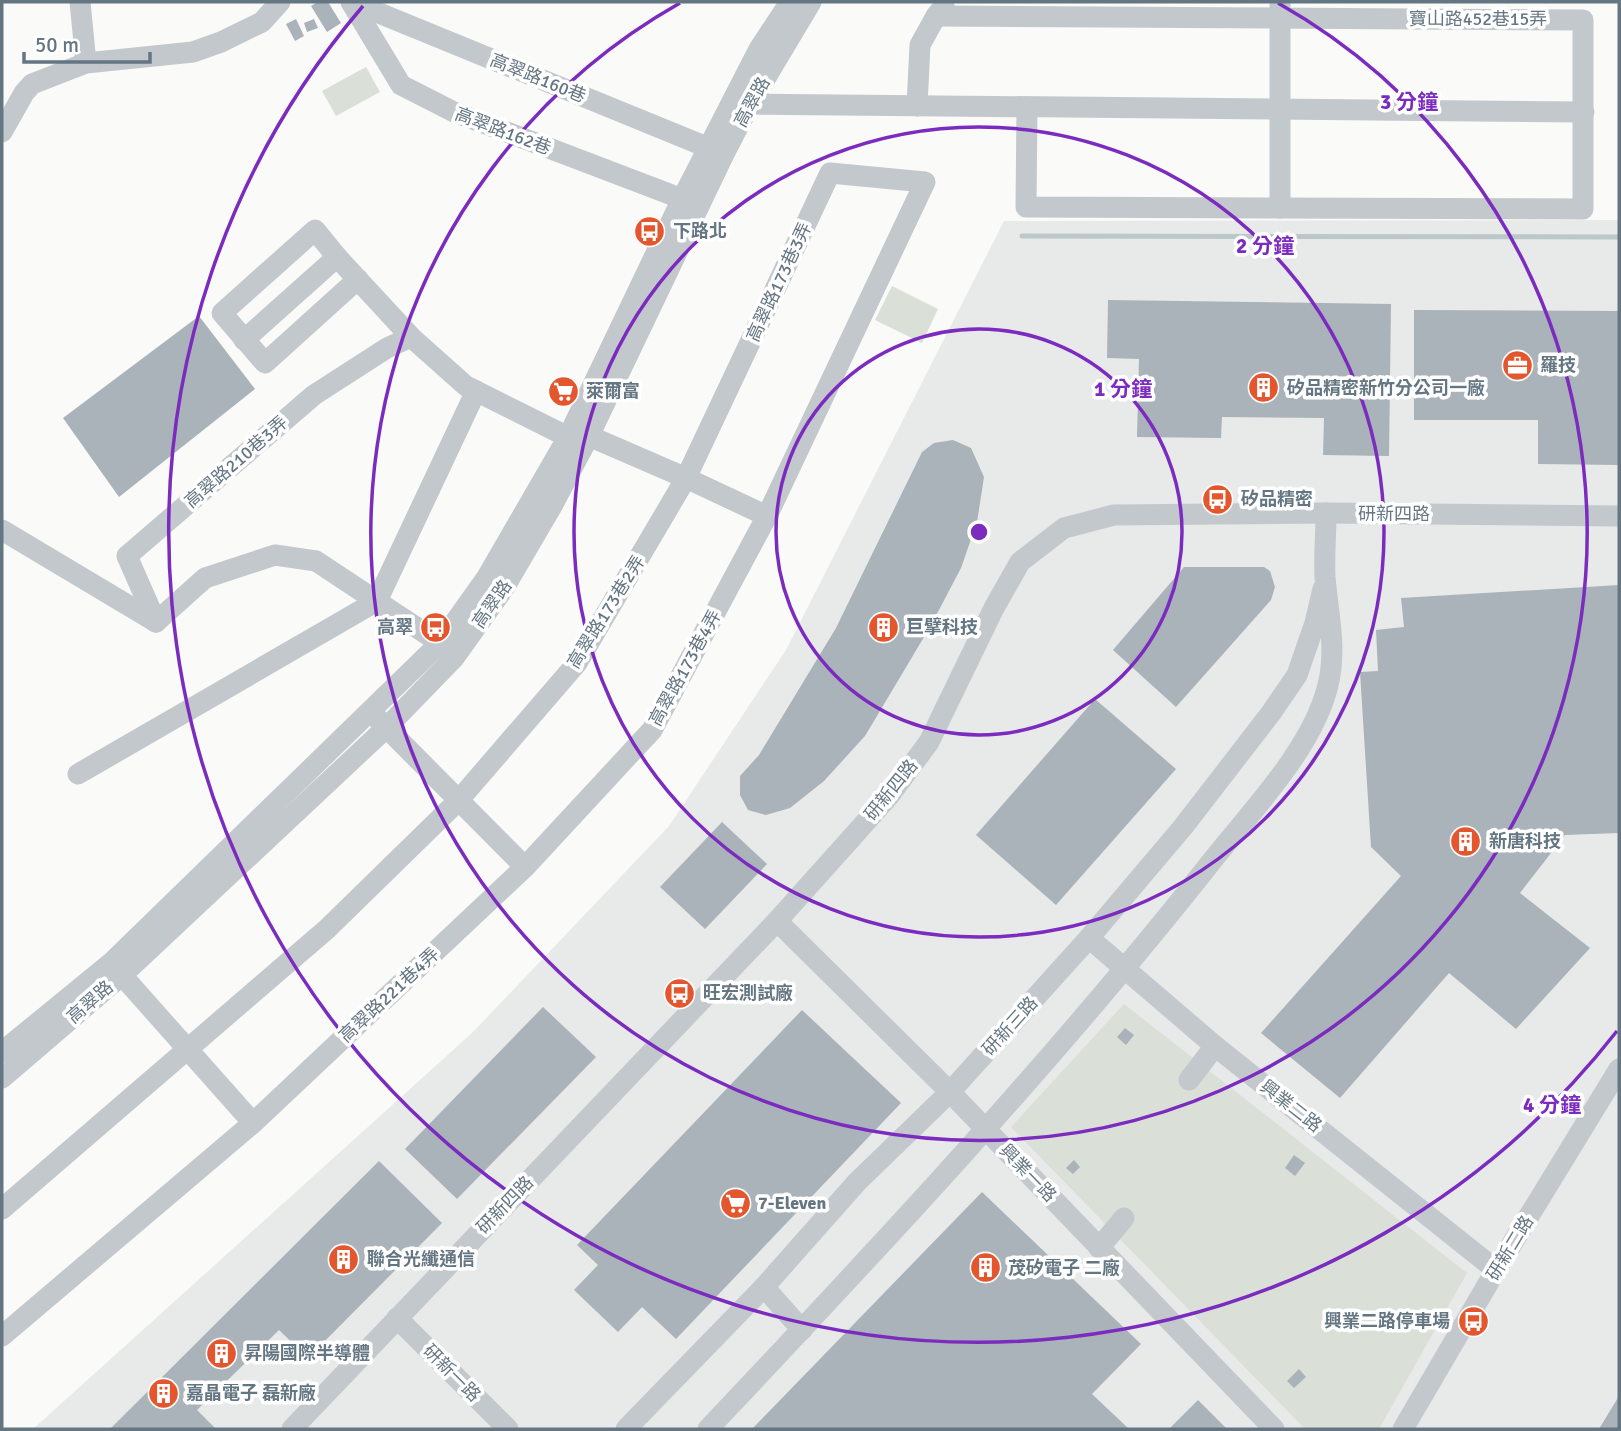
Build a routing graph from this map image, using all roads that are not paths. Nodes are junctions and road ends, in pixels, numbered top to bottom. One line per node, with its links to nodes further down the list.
1 (80, 2): 8 (street)
2 (280, 2): 8 (street)
3 (351, 2): 15 (street, 高翠路160巷); 17 (street, 高翠路162巷)
4 (790, 2): 9 (street, 高翠路)
5 (811, 2): 9 (street, 高翠路)
6 (942, 9): 7 (street); 10 (street)
7 (1280, 10): 12 (street); 13 (street, 寶山路452巷15弄)
8 (86, 63): 14 (street)
9 (740, 104): 10 (street); 15 (street, 高翠路)
10 (917, 106): 11 (street)
11 (1027, 107): 12 (street); 18 (street)
12 (1281, 109): 13 (street); 18 (street)
13 (1584, 112): 18 (street)
14 (2, 132)
15 (716, 151): 17 (street, 高翠路)
16 (925, 182): 25 (street, 高翠路173巷3弄); 27 (street, 高翠路173巷4弄)
17 (690, 202): 24 (street, 高翠路)
18 (1280, 208)
19 (337, 257): 20 (street); 22 (street); 22 (street)
20 (358, 279): 21 (street); 22 (street)
21 (411, 337): 23 (street); 32 (street, 高翠路210巷3弄)
22 (244, 340)
23 (476, 391): 24 (street); 31 (street)
24 (578, 436): 25 (street); 33 (street, 高翠路)
25 (686, 478): 27 (street); 37 (street, 高翠路173巷2弄)
26 (1326, 513): 28 (street, 研新四路); 30 (street, 研新三路); 39 (street, 研新四路)
27 (768, 516): 38 (street, 高翠路173巷4弄)
28 (1619, 516)
29 (2, 530): 32 (street)
30 (1325, 576): 40 (street, 研新三路); 42 (street, 研新三路)
31 (377, 601): 32 (street); 33 (street); 36 (street)
32 (156, 622)
33 (447, 650): 34 (street, 高翠路); 35 (street, 高翠路)
34 (371, 711): 35 (street); 41 (street, 高翠路)
35 (387, 727): 37 (street); 41 (street, 高翠路)
36 (78, 774)
37 (458, 801): 38 (street); 44 (street, 高翠路173巷2弄)
38 (525, 867): 50 (street, 高翠路221巷4弄)
39 (777, 921): 49 (street, 興業一路); 57 (street, 研新四路)
40 (1089, 938): 42 (street, 興業二路); 49 (street, 研新三路)
41 (116, 969): 44 (street); 45 (street, 高翠路); 48 (street, 高翠路)
42 (1127, 969): 43 (street, 興業二路); 51 (street, 研新三路)
43 (1211, 1042): 47 (street); 55 (street, 興業二路)
44 (187, 1049): 50 (street); 52 (street, 高翠路173巷2弄)
45 (2, 1052)
46 (1619, 1069): 55 (street, 研新二路)
47 (1184, 1075)
48 (2, 1077)
49 (950, 1092): 51 (street, 興業一路); 56 (street, 研新三路)
50 (253, 1123): 59 (street, 高翠路221巷4弄)
51 (985, 1129): 54 (street, 興業一路); 58 (street, 研新三路)
52 (2, 1209)
53 (1124, 1218): 54 (street)
54 (1099, 1248): 64 (street, 興業一路)
55 (1496, 1270): 65 (street, 研新二路)
56 (764, 1287): 58 (street); 62 (street, 研新三路)
57 (397, 1318): 60 (street, 研新四路); 61 (street, 研新一路)
58 (802, 1330): 63 (street, 研新三路)
59 (2, 1336)
60 (292, 1429)
61 (508, 1429)
62 (626, 1429)
63 (708, 1429)
64 (1274, 1429)
65 (1403, 1429)

